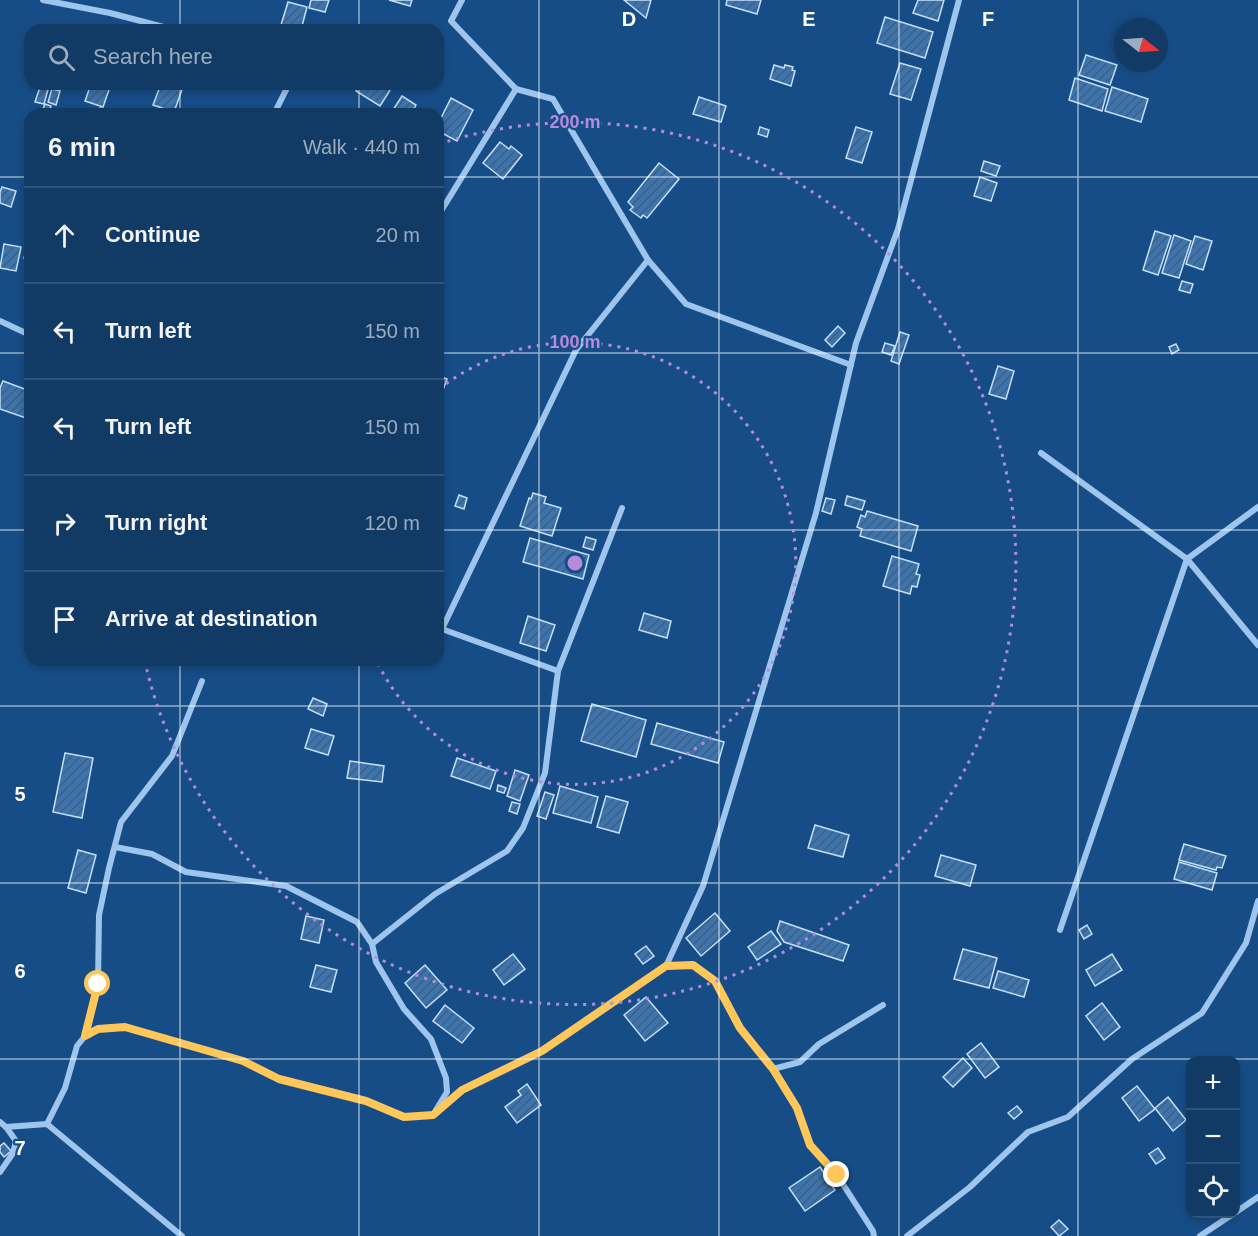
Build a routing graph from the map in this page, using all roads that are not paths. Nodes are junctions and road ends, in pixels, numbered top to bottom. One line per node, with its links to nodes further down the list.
1 (43, 0): 4 (street)
2 (462, 0): 5 (street)
3 (959, 0): 12 (street)
4 (152, 24)
5 (516, 89): 8 (street); 9 (street)
6 (286, 90): 7 (street)
7 (277, 108)
8 (444, 206)
9 (648, 260): 12 (street); 17 (street)
10 (0, 321): 11 (street)
11 (24, 333)
12 (851, 365): 26 (street)
13 (1041, 453): 16 (street)
14 (1258, 507): 16 (street)
15 (622, 508): 20 (street)
16 (1187, 560): 19 (street); 24 (street)
17 (444, 620)
18 (444, 629): 20 (street)
19 (1258, 645)
20 (558, 671): 25 (street)
21 (202, 681): 22 (street)
22 (115, 847): 25 (street); 28 (street)
23 (1258, 901): 39 (street)
24 (1060, 930)
25 (372, 944): 30 (street)
26 (666, 966): 29 (street); 30 (street)
27 (883, 1005): 29 (street)
28 (85, 1036): 30 (street); 31 (street)
29 (773, 1069): 38 (street)
30 (433, 1115)
31 (47, 1124): 32 (street); 37 (street)
32 (3, 1125): 33 (street)
33 (0, 1172)
34 (1258, 1197): 35 (street)
35 (1240, 1209)
36 (1227, 1218): 40 (street)
37 (183, 1236)
38 (874, 1236)
39 (907, 1236)
40 (1200, 1236)

